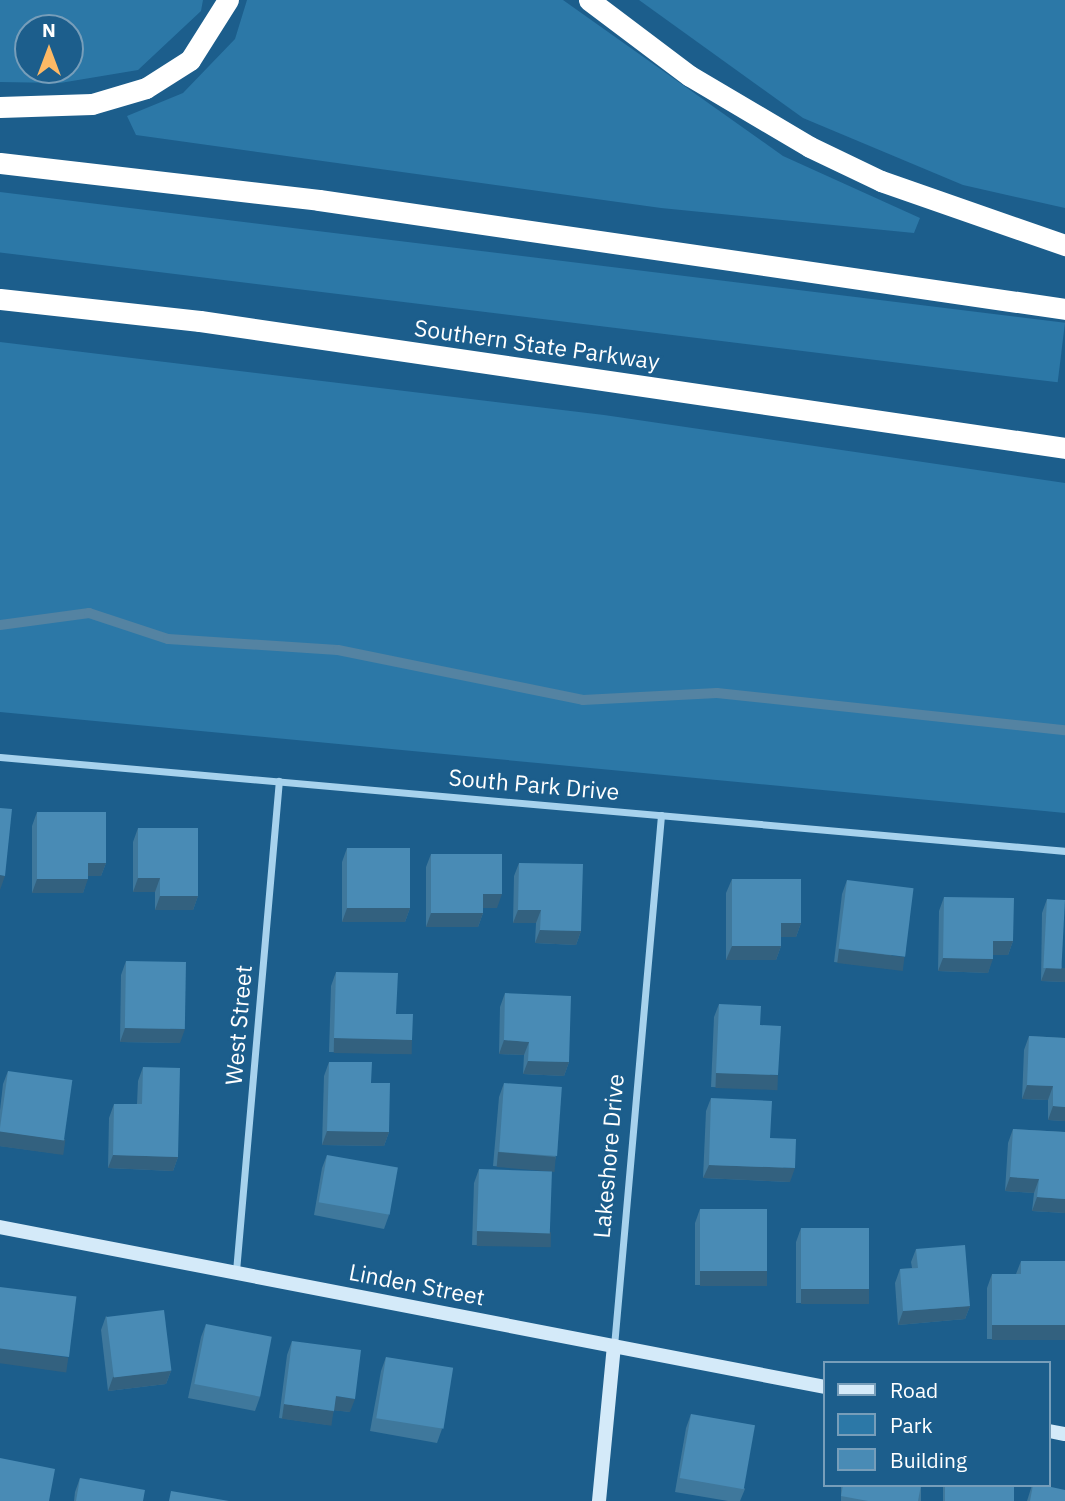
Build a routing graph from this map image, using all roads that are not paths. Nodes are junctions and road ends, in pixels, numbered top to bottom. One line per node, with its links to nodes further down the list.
1 (228, 0): 3 (highway)
2 (589, 0): 5 (highway)
3 (0, 107)
4 (0, 163): 7 (highway)
5 (1065, 245)
6 (0, 299): 8 (highway, Southern State Parkway)
7 (1065, 309)
8 (1065, 448)
9 (0, 757): 10 (street, South Park Drive)
10 (279, 781): 11 (street, South Park Drive); 14 (street, West Street)
11 (661, 815): 12 (street, South Park Drive); 15 (street, Lakeshore Drive)
12 (1065, 851)
13 (0, 1227): 14 (street, Linden Street)
14 (236, 1271): 15 (street, Linden Street)
15 (614, 1346): 16 (street, Linden Street); 17 (street, Lakeshore Drive)
16 (824, 1387)
17 (599, 1501)

